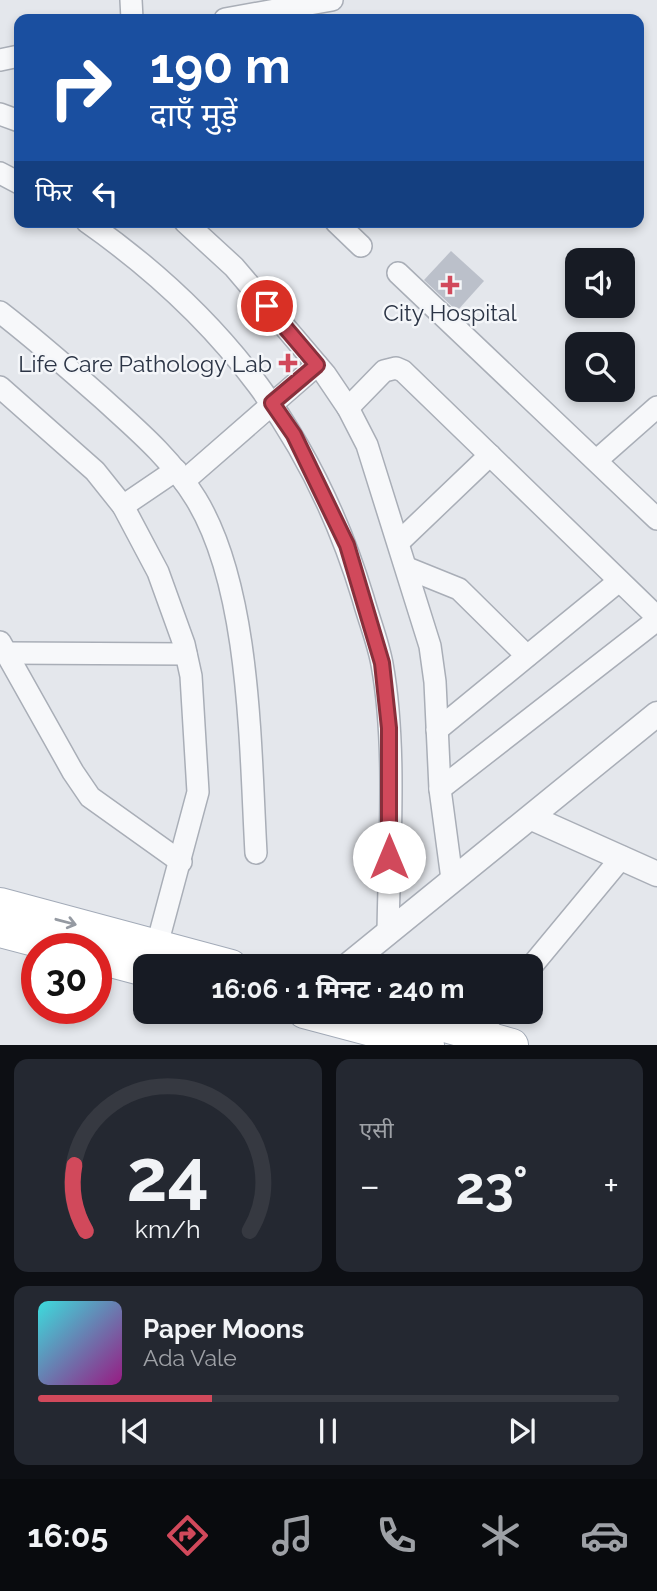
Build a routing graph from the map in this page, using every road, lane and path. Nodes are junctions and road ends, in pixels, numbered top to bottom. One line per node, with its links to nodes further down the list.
1 (332, 0): 2 (street)
2 (253, 14)
3 (95, 228): 11 (street)
4 (192, 228): 9 (street)
5 (343, 228): 6 (street)
6 (360, 246)
7 (398, 273): 15 (street)
8 (0, 312): 16 (street)
9 (317, 365): 11 (street); 13 (street)
10 (0, 387): 17 (street)
11 (272, 403): 16 (street); 37 (street)
12 (657, 407): 15 (street)
13 (348, 408): 14 (street); 19 (street)
14 (490, 455): 19 (street); 21 (street)
15 (597, 460): 18 (street)
16 (180, 476): 17 (street); 30 (street)
17 (123, 506): 24 (street)
18 (657, 519)
19 (399, 542): 20 (street)
20 (407, 568): 25 (street); 27 (street)
21 (619, 580): 22 (street); 25 (street)
22 (657, 618): 28 (street)
23 (3, 648): 24 (street); 32 (street)
24 (186, 654): 32 (street)
25 (527, 656): 27 (street)
26 (657, 714): 29 (street)
27 (437, 730): 28 (street)
28 (440, 789): 34 (street)
29 (532, 818): 31 (street); 34 (street)
30 (256, 853)
31 (622, 857): 33 (street); 42 (street)
32 (181, 862): 40 (street)
33 (657, 874)
34 (452, 880): 37 (street)
35 (0, 904): 39 (main road, one-way to 39)
36 (0, 931): 38 (main road)
37 (388, 934): 41 (street)
38 (21, 936)
39 (133, 954)
40 (153, 954)
41 (362, 954)
42 (542, 954)
43 (112, 958): 44 (main road)
44 (133, 960)
45 (353, 1024): 49 (main road)
46 (429, 1024): 48 (main road)
47 (486, 1024): 48 (street)
48 (473, 1040): 50 (main road)
49 (428, 1045)
50 (512, 1045)

